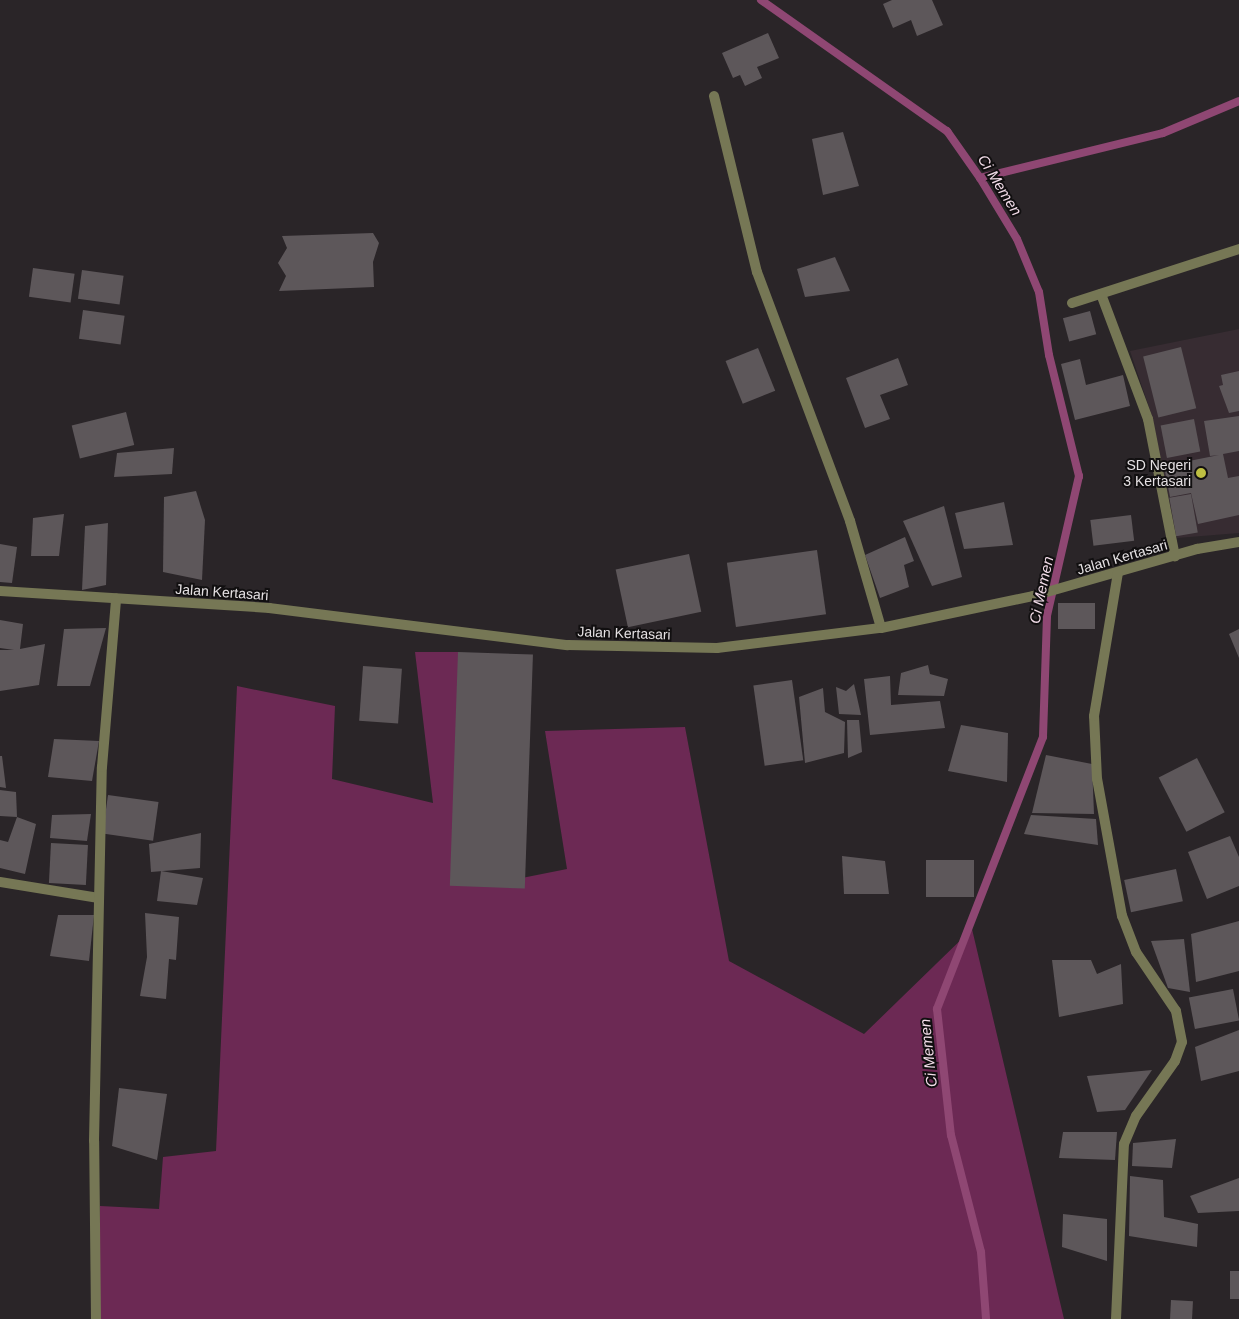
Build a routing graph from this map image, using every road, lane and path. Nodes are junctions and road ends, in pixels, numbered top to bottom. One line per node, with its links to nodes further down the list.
1 (714, 96): 10 (street)
2 (1239, 249): 3 (street)
3 (1100, 294): 4 (street); 6 (street)
4 (1072, 303)
5 (1239, 542): 6 (street, Jalan Kertasari)
6 (1175, 556): 7 (street, Jalan Kertasari)
7 (1118, 573): 10 (street, Jalan Kertasari); 14 (street)
8 (0, 591): 9 (street, Jalan Kertasari)
9 (116, 599): 10 (street, Jalan Kertasari); 12 (street)
10 (881, 628)
11 (0, 882): 12 (street)
12 (99, 898): 13 (street)
13 (96, 1319)
14 (1116, 1319)

